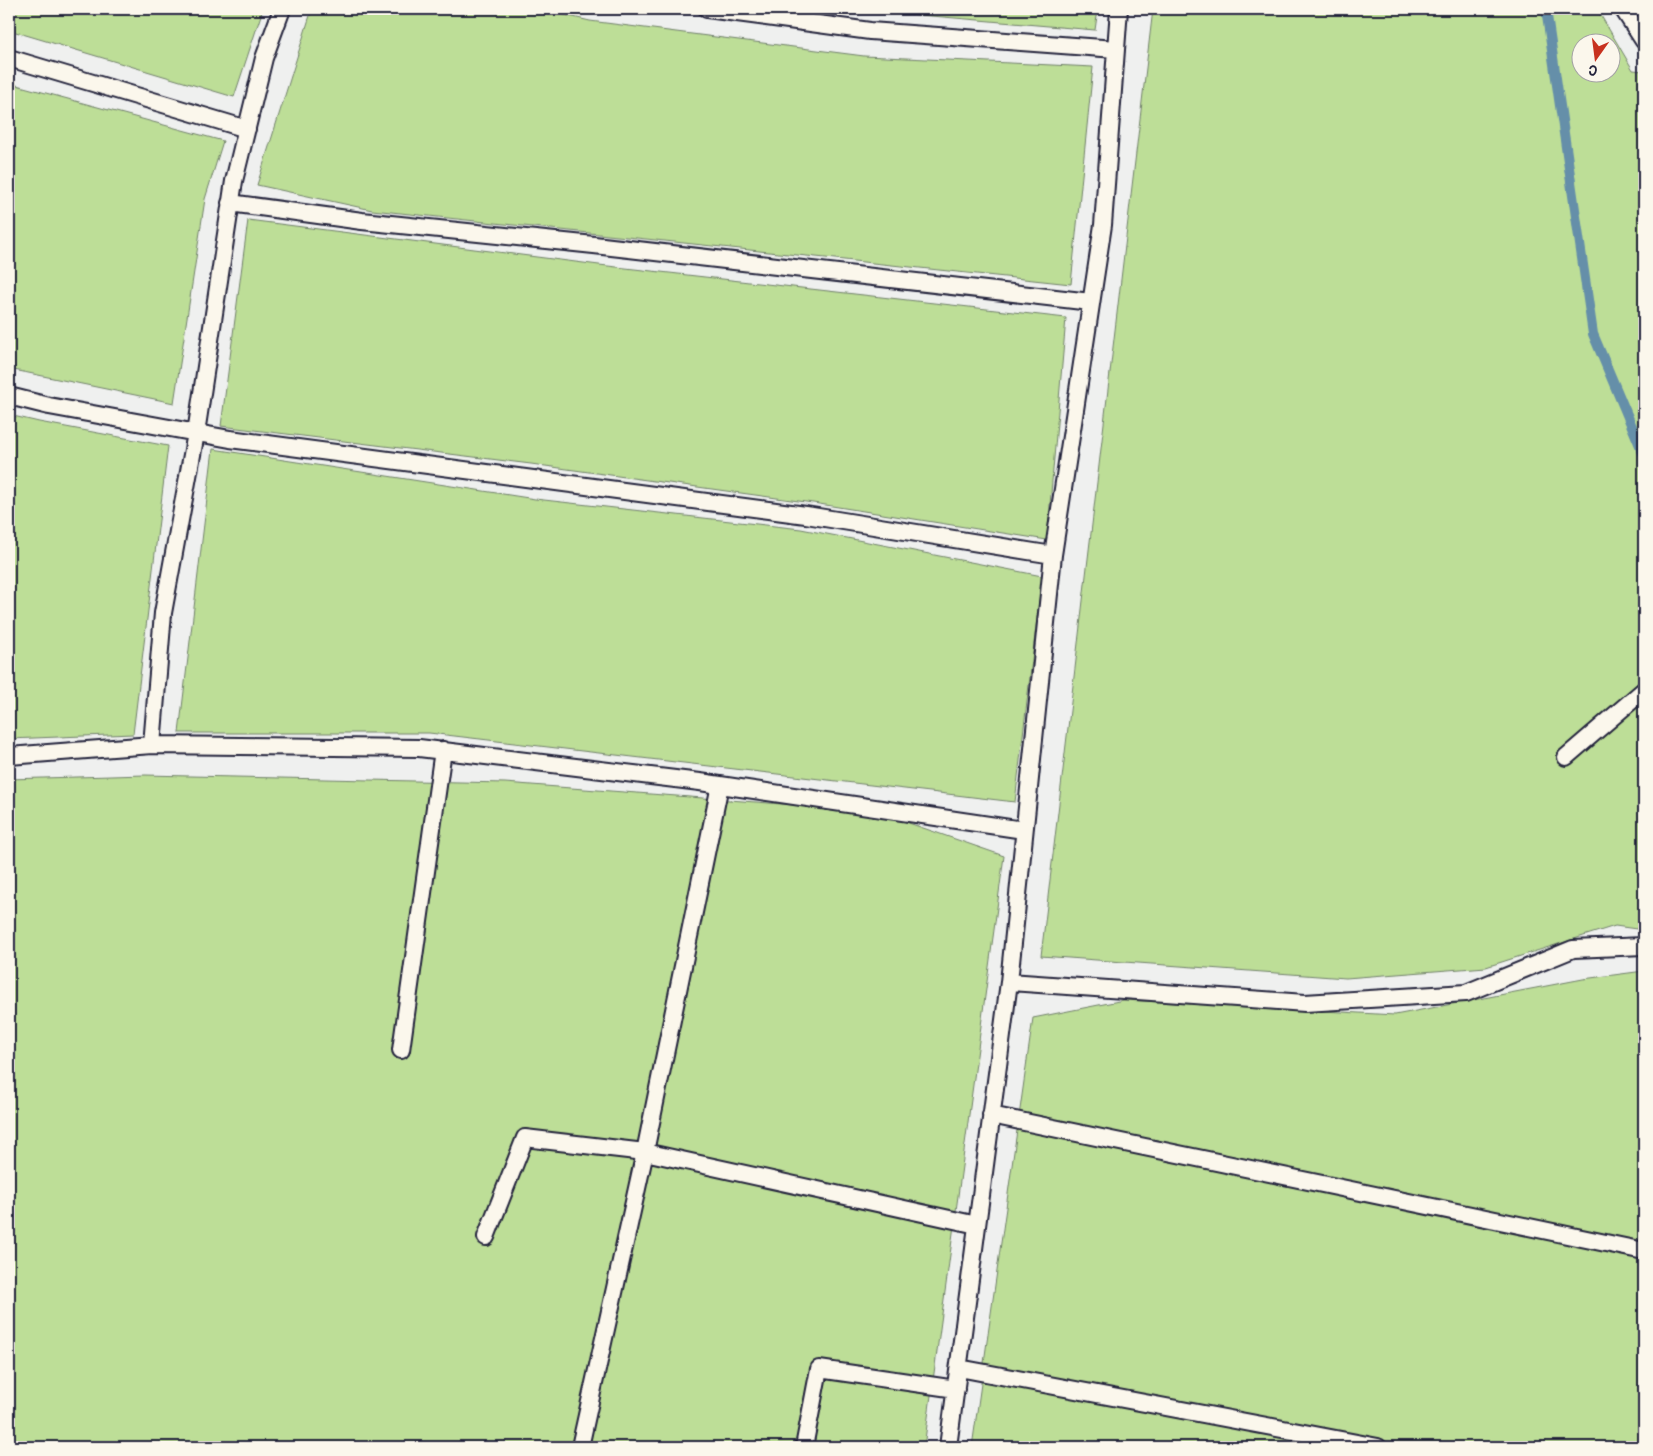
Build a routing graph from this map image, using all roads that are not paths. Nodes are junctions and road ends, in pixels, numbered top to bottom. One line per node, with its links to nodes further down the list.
1 (282, 9): 8 (lane)
2 (707, 9): 6 (lane)
3 (1119, 9): 6 (lane)
4 (1623, 9): 5 (lane)
5 (1644, 41)
6 (1116, 48): 10 (lane)
7 (9, 58): 8 (lane)
8 (247, 129): 9 (lane)
9 (230, 203): 10 (lane); 12 (lane)
10 (1091, 302): 13 (lane)
11 (9, 396): 12 (lane)
12 (196, 433): 13 (lane); 15 (lane)
13 (1053, 555): 20 (lane)
14 (1644, 690): 18 (lane)
15 (152, 745): 16 (lane); 17 (lane)
16 (443, 750): 19 (lane); 23 (lane)
17 (9, 756)
18 (1566, 757)
19 (720, 785): 20 (lane); 25 (lane)
20 (1024, 830): 22 (lane)
21 (1644, 946): 22 (lane)
22 (1009, 982): 24 (lane)
23 (401, 1050)
24 (991, 1115): 26 (lane); 28 (lane)
25 (646, 1152): 26 (lane); 27 (lane); 31 (lane)
26 (977, 1225): 29 (lane)
27 (486, 1237)
28 (1644, 1251)
29 (959, 1368): 30 (lane); 34 (lane)
30 (956, 1389): 32 (lane); 33 (lane)
31 (580, 1447)
32 (804, 1447)
33 (948, 1447)
34 (1378, 1447)

